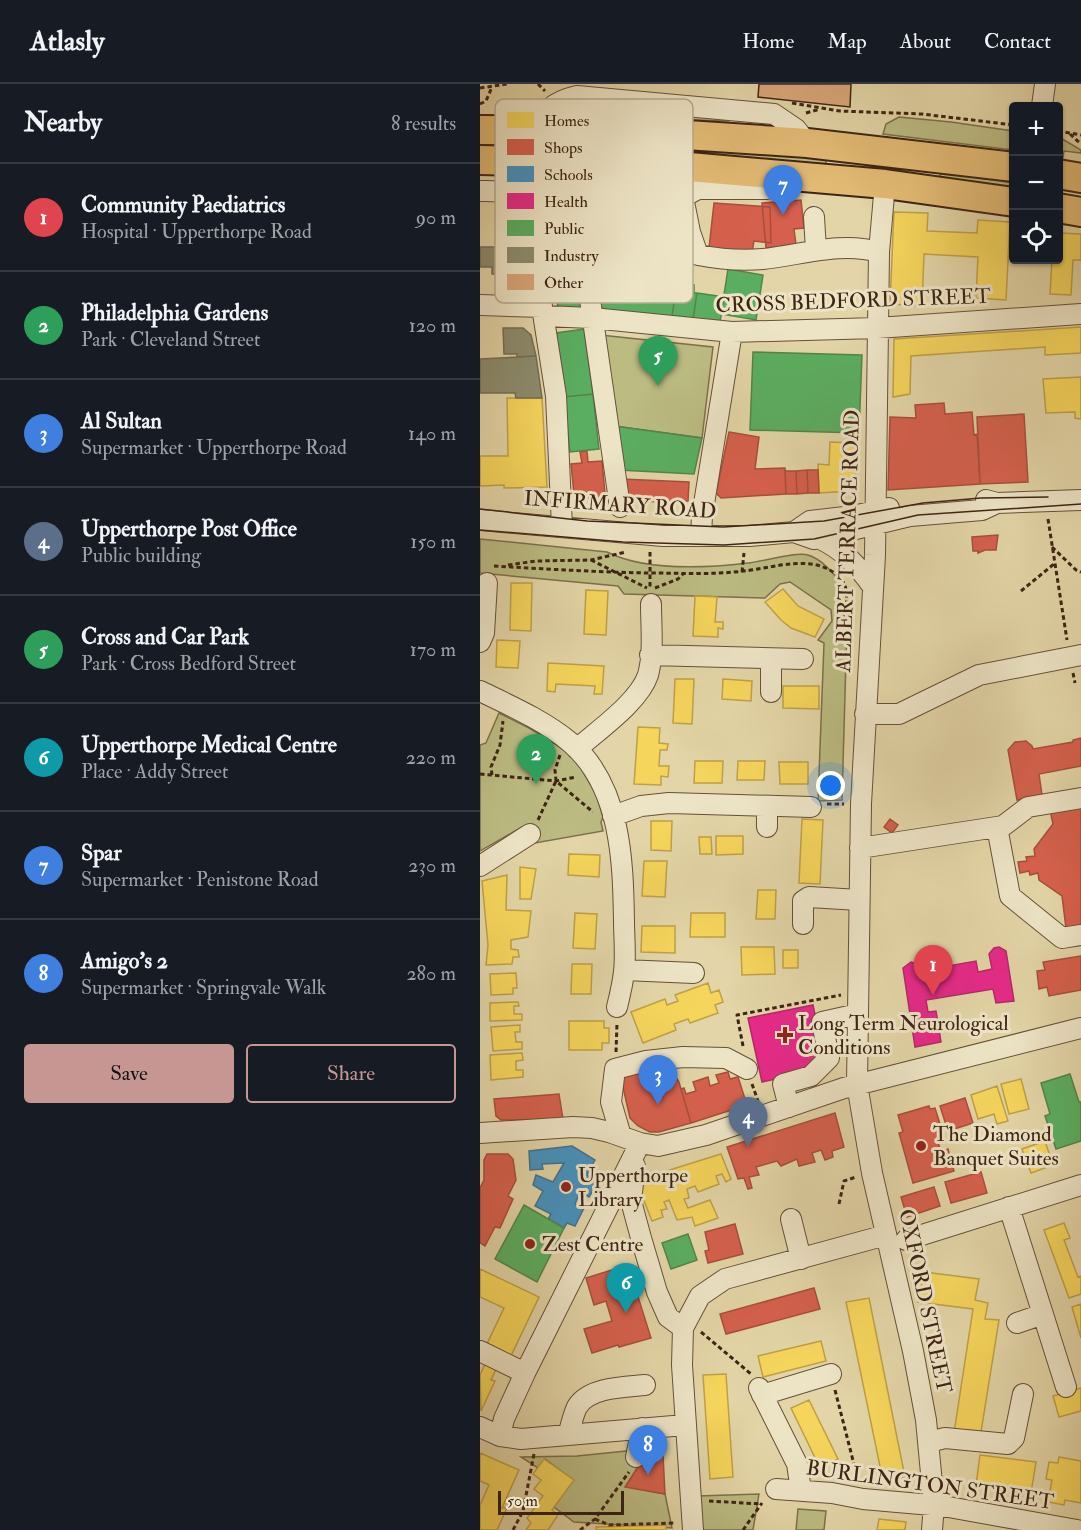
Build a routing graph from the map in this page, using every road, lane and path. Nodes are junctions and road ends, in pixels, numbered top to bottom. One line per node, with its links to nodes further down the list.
1 (507, 84): 3 (path)
2 (1045, 84): 5 (street)
3 (492, 87): 4 (path); 6 (path)
4 (480, 88)
5 (1043, 102)
6 (480, 104)
7 (821, 108): 8 (path)
8 (1009, 124)
9 (480, 130): 10 (highway)
10 (495, 130)
11 (1063, 132): 12 (path)
12 (1068, 133): 14 (path); 15 (path)
13 (693, 134): 16 (highway)
14 (1081, 135)
15 (1081, 144)
16 (910, 154): 19 (highway); 24 (highway)
17 (480, 160): 18 (highway)
18 (495, 160)
19 (1009, 166)
20 (693, 167): 21 (highway)
21 (784, 174): 24 (highway); 25 (street)
22 (1063, 175): 23 (highway)
23 (1081, 178)
24 (885, 184): 26 (highway); 32 (street, ALBERT TERRACE ROAD)
25 (693, 192)
26 (1009, 201)
27 (1063, 209): 28 (highway)
28 (1081, 212)
29 (814, 217): 31 (street)
30 (693, 241): 31 (street)
31 (816, 250): 32 (street)
32 (879, 252): 39 (street, ALBERT TERRACE ROAD)
33 (542, 303): 36 (street)
34 (590, 303): 38 (street)
35 (480, 305): 36 (street, CROSS BEDFORD STREET)
36 (543, 311): 38 (street, CROSS BEDFORD STREET); 46 (street)
37 (1081, 314): 39 (street, CROSS BEDFORD STREET)
38 (592, 318): 40 (street, CROSS BEDFORD STREET); 43 (street)
39 (877, 328): 40 (street, CROSS BEDFORD STREET); 44 (street, ALBERT TERRACE ROAD)
40 (732, 332): 49 (street)
41 (1081, 500): 42 (street, INFIRMARY ROAD)
42 (1047, 502): 44 (street, INFIRMARY ROAD); 51 (path)
43 (620, 507)
44 (876, 517): 47 (street, INFIRMARY ROAD); 50 (street, INFIRMARY ROAD); 61 (street, ALBERT TERRACE ROAD)
45 (480, 520): 46 (street, INFIRMARY ROAD)
46 (562, 527): 48 (street, INFIRMARY ROAD)
47 (794, 532): 49 (street, INFIRMARY ROAD); 50 (street, INFIRMARY ROAD)
48 (650, 535): 49 (street, INFIRMARY ROAD); 52 (path)
49 (701, 536)
50 (818, 538): 61 (street)
51 (1051, 546): 54 (path); 57 (path)
52 (591, 560): 55 (path); 56 (path)
53 (649, 564): 58 (path)
54 (1054, 564): 62 (path); 66 (path)
55 (502, 566): 56 (path); 59 (path)
56 (612, 572): 58 (path); 63 (path)
57 (1081, 572)
58 (649, 573): 60 (path); 63 (path)
59 (489, 574): 64 (street)
60 (682, 574): 63 (path); 69 (path)
61 (873, 587): 74 (street, ALBERT TERRACE ROAD)
62 (1022, 591)
63 (651, 597): 65 (street)
64 (480, 642)
65 (650, 655): 67 (street); 75 (street)
66 (1075, 657): 70 (path); 74 (street)
67 (771, 658): 68 (street); 72 (street)
68 (803, 658)
69 (848, 678)
70 (1075, 683)
71 (480, 691): 73 (street)
72 (771, 692)
73 (505, 704): 75 (street); 77 (path)
74 (865, 714): 86 (street, ALBERT TERRACE ROAD)
75 (573, 746): 78 (path); 82 (street)
76 (480, 774): 77 (path)
77 (492, 774): 78 (path)
78 (555, 780): 82 (path); 85 (path)
79 (1081, 798): 84 (street)
80 (767, 806): 81 (street); 82 (street); 83 (street)
81 (811, 807)
82 (614, 818): 91 (street)
83 (767, 826)
84 (997, 826): 86 (street); 90 (street)
85 (530, 834): 87 (street)
86 (860, 848): 88 (street, ALBERT TERRACE ROAD)
87 (480, 866)
88 (859, 900): 89 (street); 93 (street, ALBERT TERRACE ROAD)
89 (803, 924)
90 (1081, 935)
91 (624, 970): 92 (street); 94 (street)
92 (694, 973)
93 (858, 992): 95 (street, ALBERT TERRACE ROAD); 98 (path)
94 (617, 1007): 97 (path)
95 (858, 1014): 99 (street, ALBERT TERRACE ROAD); 100 (street)
96 (1081, 1028): 99 (street)
97 (615, 1069): 98 (street); 103 (street)
98 (747, 1069): 101 (path)
99 (857, 1084): 100 (street); 105 (street, OXFORD STREET)
100 (789, 1107): 101 (street)
101 (763, 1116): 104 (street)
102 (480, 1133): 103 (street)
103 (621, 1136): 104 (street)
104 (640, 1143): 115 (street); 117 (street)
105 (872, 1173): 107 (path); 110 (street, OXFORD STREET)
106 (1081, 1185): 108 (street)
107 (839, 1204)
108 (1009, 1207): 111 (street); 113 (street)
109 (791, 1219): 112 (street)
110 (886, 1235): 112 (street); 129 (street, OXFORD STREET)
111 (906, 1240)
112 (801, 1258): 115 (street)
113 (1043, 1314): 114 (street); 120 (street)
114 (1017, 1323)
115 (683, 1328): 121 (path); 123 (street)
116 (480, 1351): 117 (street)
117 (525, 1373): 127 (street)
118 (831, 1374): 121 (street); 133 (path)
119 (645, 1385): 126 (street)
120 (1066, 1387)
121 (761, 1392): 132 (street)
122 (1023, 1394): 129 (street)
123 (685, 1425): 125 (street); 134 (street)
124 (480, 1427): 127 (street)
125 (642, 1428): 126 (street); 130 (street)
126 (568, 1435): 128 (street)
127 (500, 1436): 128 (street)
128 (537, 1438): 140 (path)
129 (929, 1442): 136 (street, OXFORD STREET)
130 (636, 1457): 137 (path)
131 (776, 1489): 132 (street, BURLINGTON STREET); 135 (path)
132 (801, 1490): 133 (street, BURLINGTON STREET)
133 (863, 1499): 136 (street, BURLINGTON STREET)
134 (690, 1500): 135 (path); 138 (street)
135 (761, 1504): 142 (path)
136 (934, 1505): 139 (street, BURLINGTON STREET); 143 (street, OXFORD STREET)
137 (595, 1519): 138 (path); 141 (path)
138 (693, 1526)
139 (1065, 1529)
140 (513, 1530)
141 (580, 1530)
142 (743, 1530)
143 (932, 1530)

